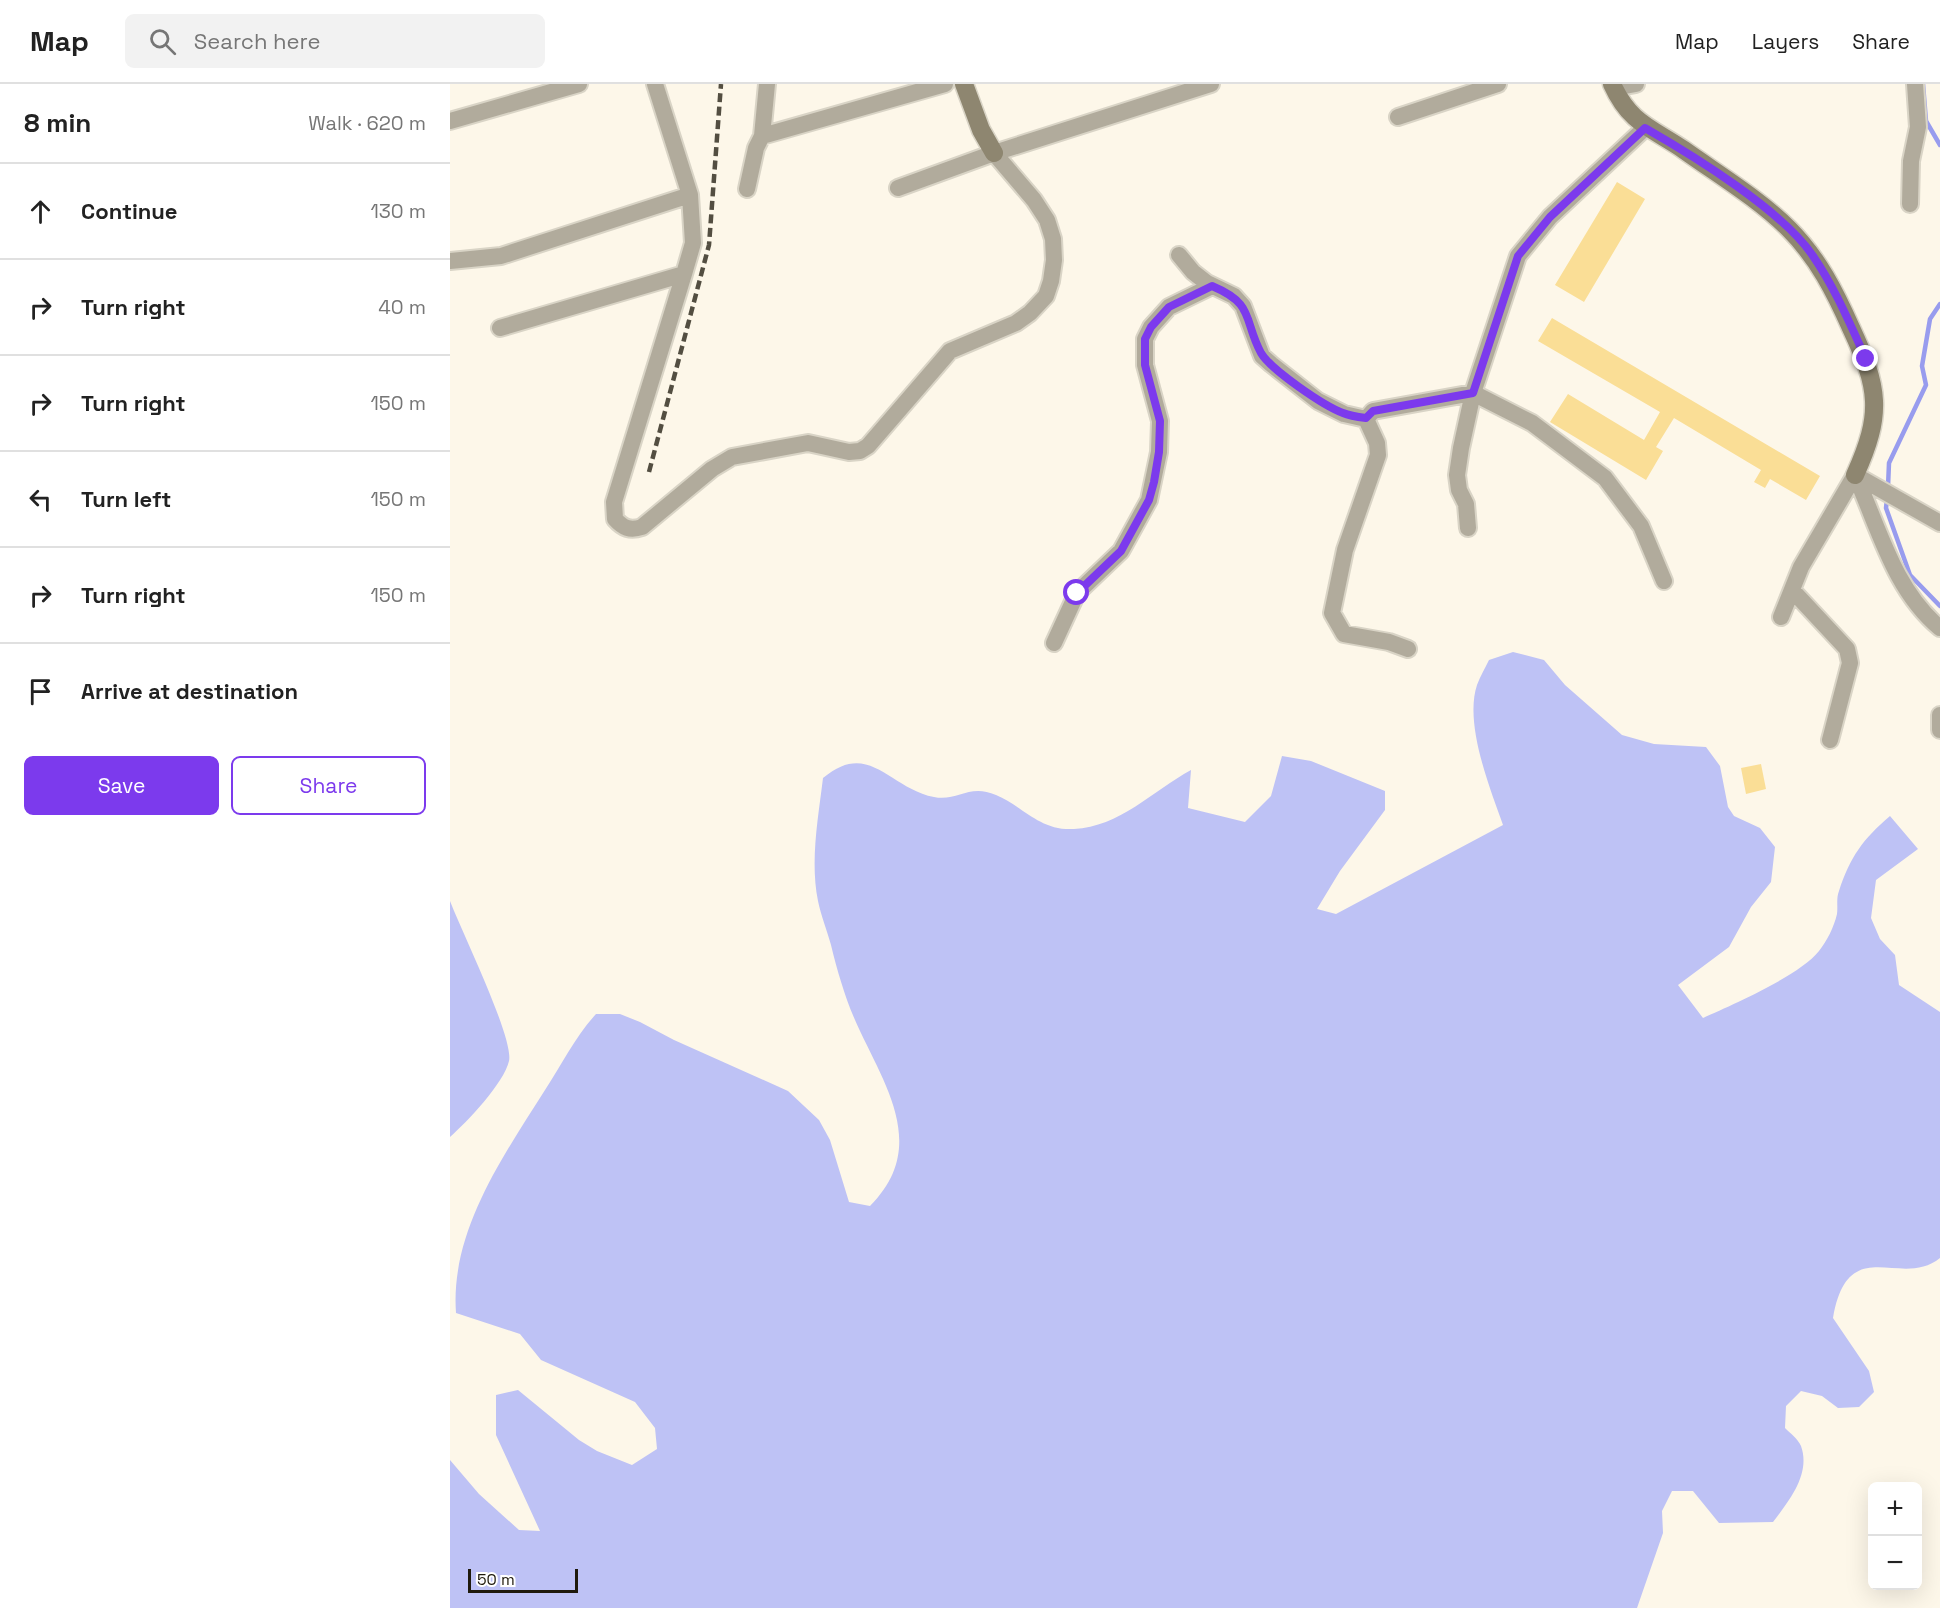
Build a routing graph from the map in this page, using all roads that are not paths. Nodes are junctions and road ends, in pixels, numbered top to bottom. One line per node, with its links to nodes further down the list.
1 (579, 84): 13 (street)
2 (655, 84): 19 (street)
3 (767, 84): 15 (street)
4 (945, 84): 15 (street)
5 (964, 84): 16 (street)
6 (1210, 84): 11 (street)
7 (1498, 84): 12 (street)
8 (1636, 84): 10 (street)
9 (1915, 84): 20 (street)
10 (1613, 86): 14 (street)
11 (1168, 90): 16 (street)
12 (1398, 117)
13 (450, 121)
14 (1645, 128): 26 (street); 28 (street)
15 (762, 136): 18 (street)
16 (994, 153): 17 (street); 23 (street)
17 (898, 188)
18 (747, 189)
19 (690, 195): 22 (street); 23 (street)
20 (1910, 204)
21 (1179, 255): 24 (street)
22 (450, 261)
23 (684, 274): 25 (street)
24 (1212, 286): 27 (street); 35 (street)
25 (500, 328)
26 (1473, 393): 27 (street); 30 (street); 31 (street)
27 (1366, 418): 36 (street)
28 (1855, 475): 29 (street); 32 (street); 34 (street)
29 (1940, 523)
30 (1468, 528)
31 (1664, 581)
32 (1792, 590): 33 (street); 39 (street)
33 (1781, 616)
34 (1940, 628)
35 (1054, 643)
36 (1408, 649)
37 (1940, 716): 38 (street)
38 (1940, 730)
39 (1830, 740)

